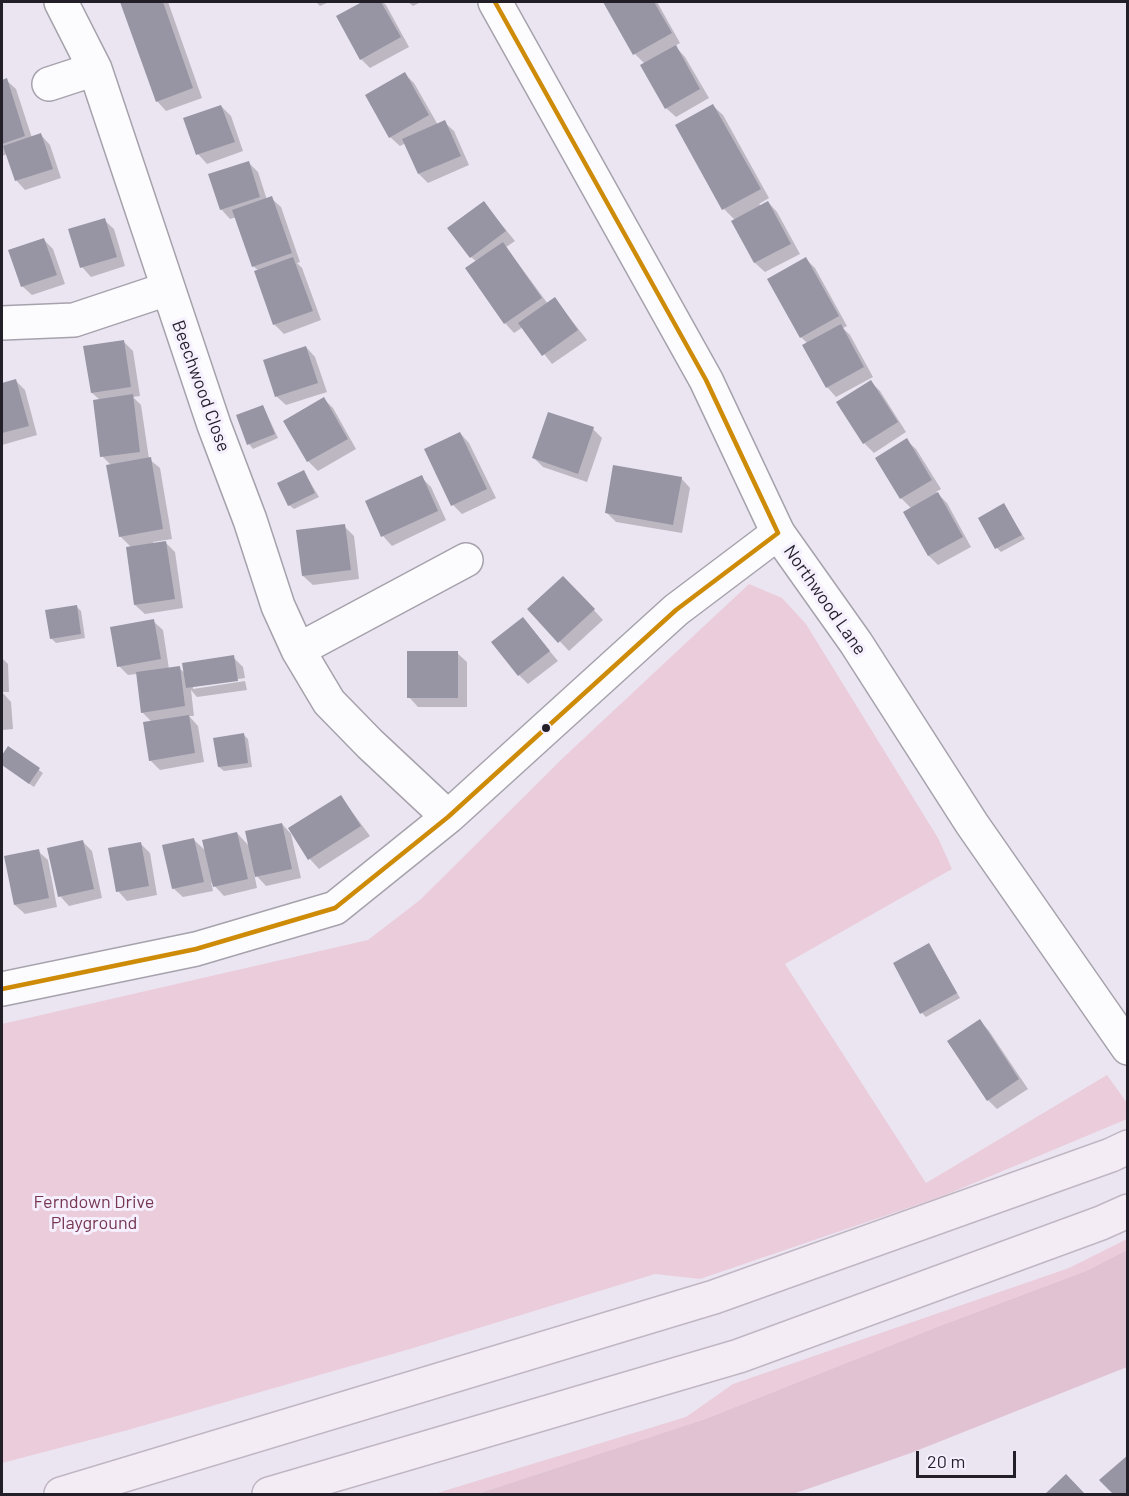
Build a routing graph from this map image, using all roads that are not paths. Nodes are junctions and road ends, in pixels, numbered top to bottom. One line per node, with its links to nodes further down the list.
1 (61, 2): 3 (street, Beechwood Close)
2 (495, 2): 7 (street, Northwood Lane)
3 (95, 69): 4 (street); 5 (street, Beechwood Close)
4 (49, 84)
5 (167, 289): 6 (street); 9 (street, Beechwood Close)
6 (2, 323)
7 (778, 533): 10 (street); 12 (street, Northwood Lane)
8 (466, 560): 9 (street)
9 (298, 650): 10 (street, Beechwood Close)
10 (448, 817): 11 (street)
11 (2, 989)
12 (1128, 1048)
13 (1128, 1147): 15 (highway)
14 (1128, 1211): 16 (highway)
15 (61, 1494)
16 (268, 1494)

